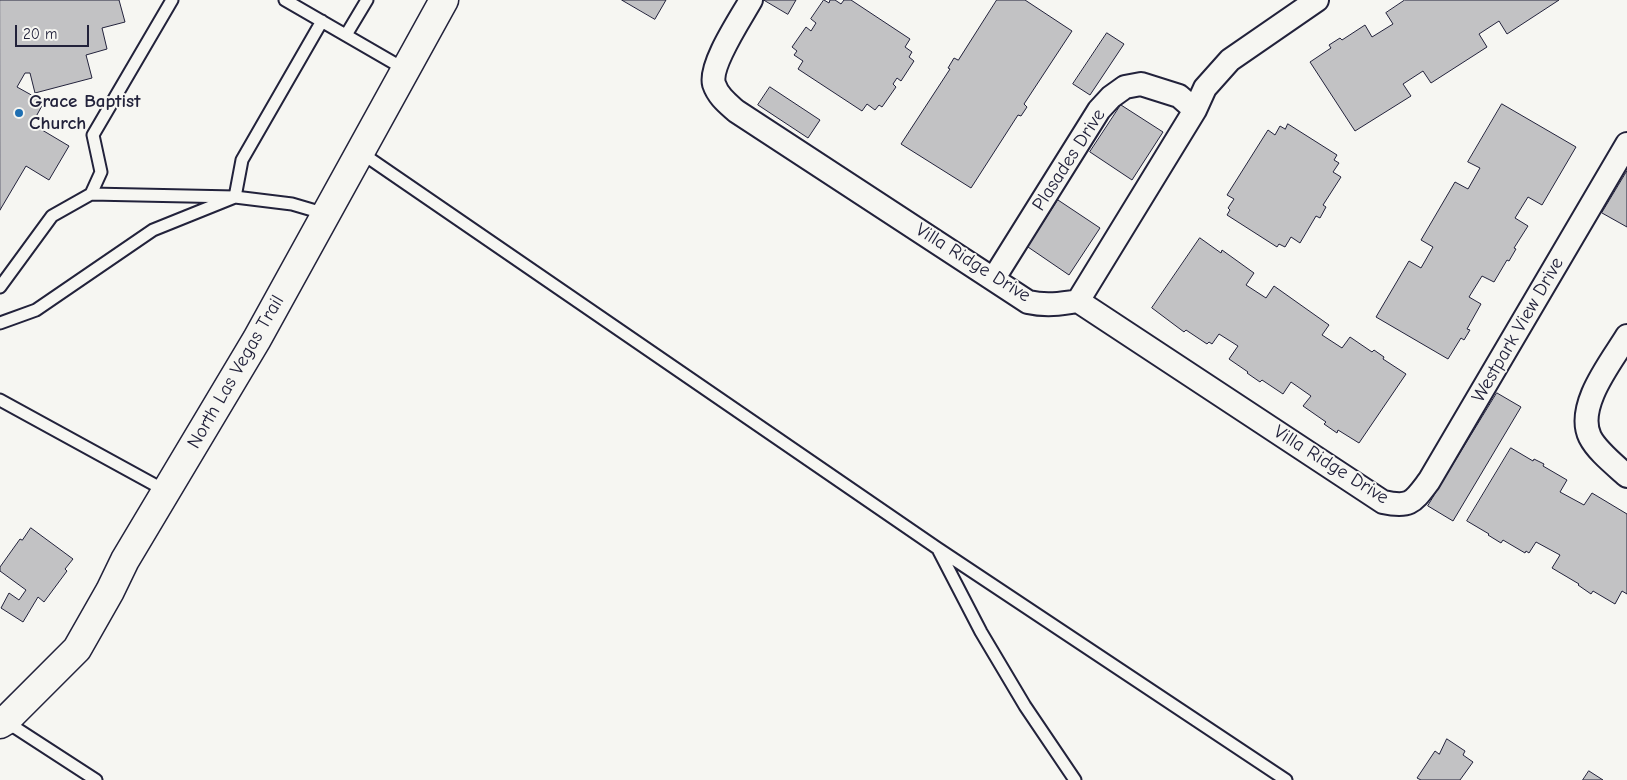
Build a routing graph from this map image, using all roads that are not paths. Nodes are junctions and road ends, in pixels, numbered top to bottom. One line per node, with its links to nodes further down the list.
1 (172, 0): 13 (lane)
2 (285, 0): 7 (lane)
3 (367, 0): 8 (lane)
4 (444, 0): 9 (street, North Las Vegas Trail)
5 (751, 0): 16 (street, Villa Ridge Drive)
6 (1317, 0): 10 (street)
7 (322, 21): 8 (lane); 14 (lane)
8 (346, 35): 9 (lane)
9 (406, 70): 12 (street, North Las Vegas Trail)
10 (1195, 110): 16 (street, Plasades Drive); 18 (street)
11 (1627, 144): 24 (street, Westpark View Drive)
12 (360, 152): 15 (street, North Las Vegas Trail); 25 (lane)
13 (91, 194): 14 (lane); 17 (lane)
14 (235, 197): 15 (lane); 19 (lane)
15 (326, 214): 23 (street, North Las Vegas Trail)
16 (994, 278): 18 (street, Villa Ridge Drive)
17 (0, 287)
18 (1078, 301): 24 (street, Villa Ridge Drive)
19 (0, 323)
20 (1627, 336): 22 (street)
21 (0, 400): 23 (lane)
22 (1627, 476)
23 (166, 491): 26 (street, North Las Vegas Trail)
24 (1399, 505)
25 (937, 548): 28 (lane); 29 (lane)
26 (2, 722): 27 (lane)
27 (96, 780)
28 (1075, 780)
29 (1286, 780)

